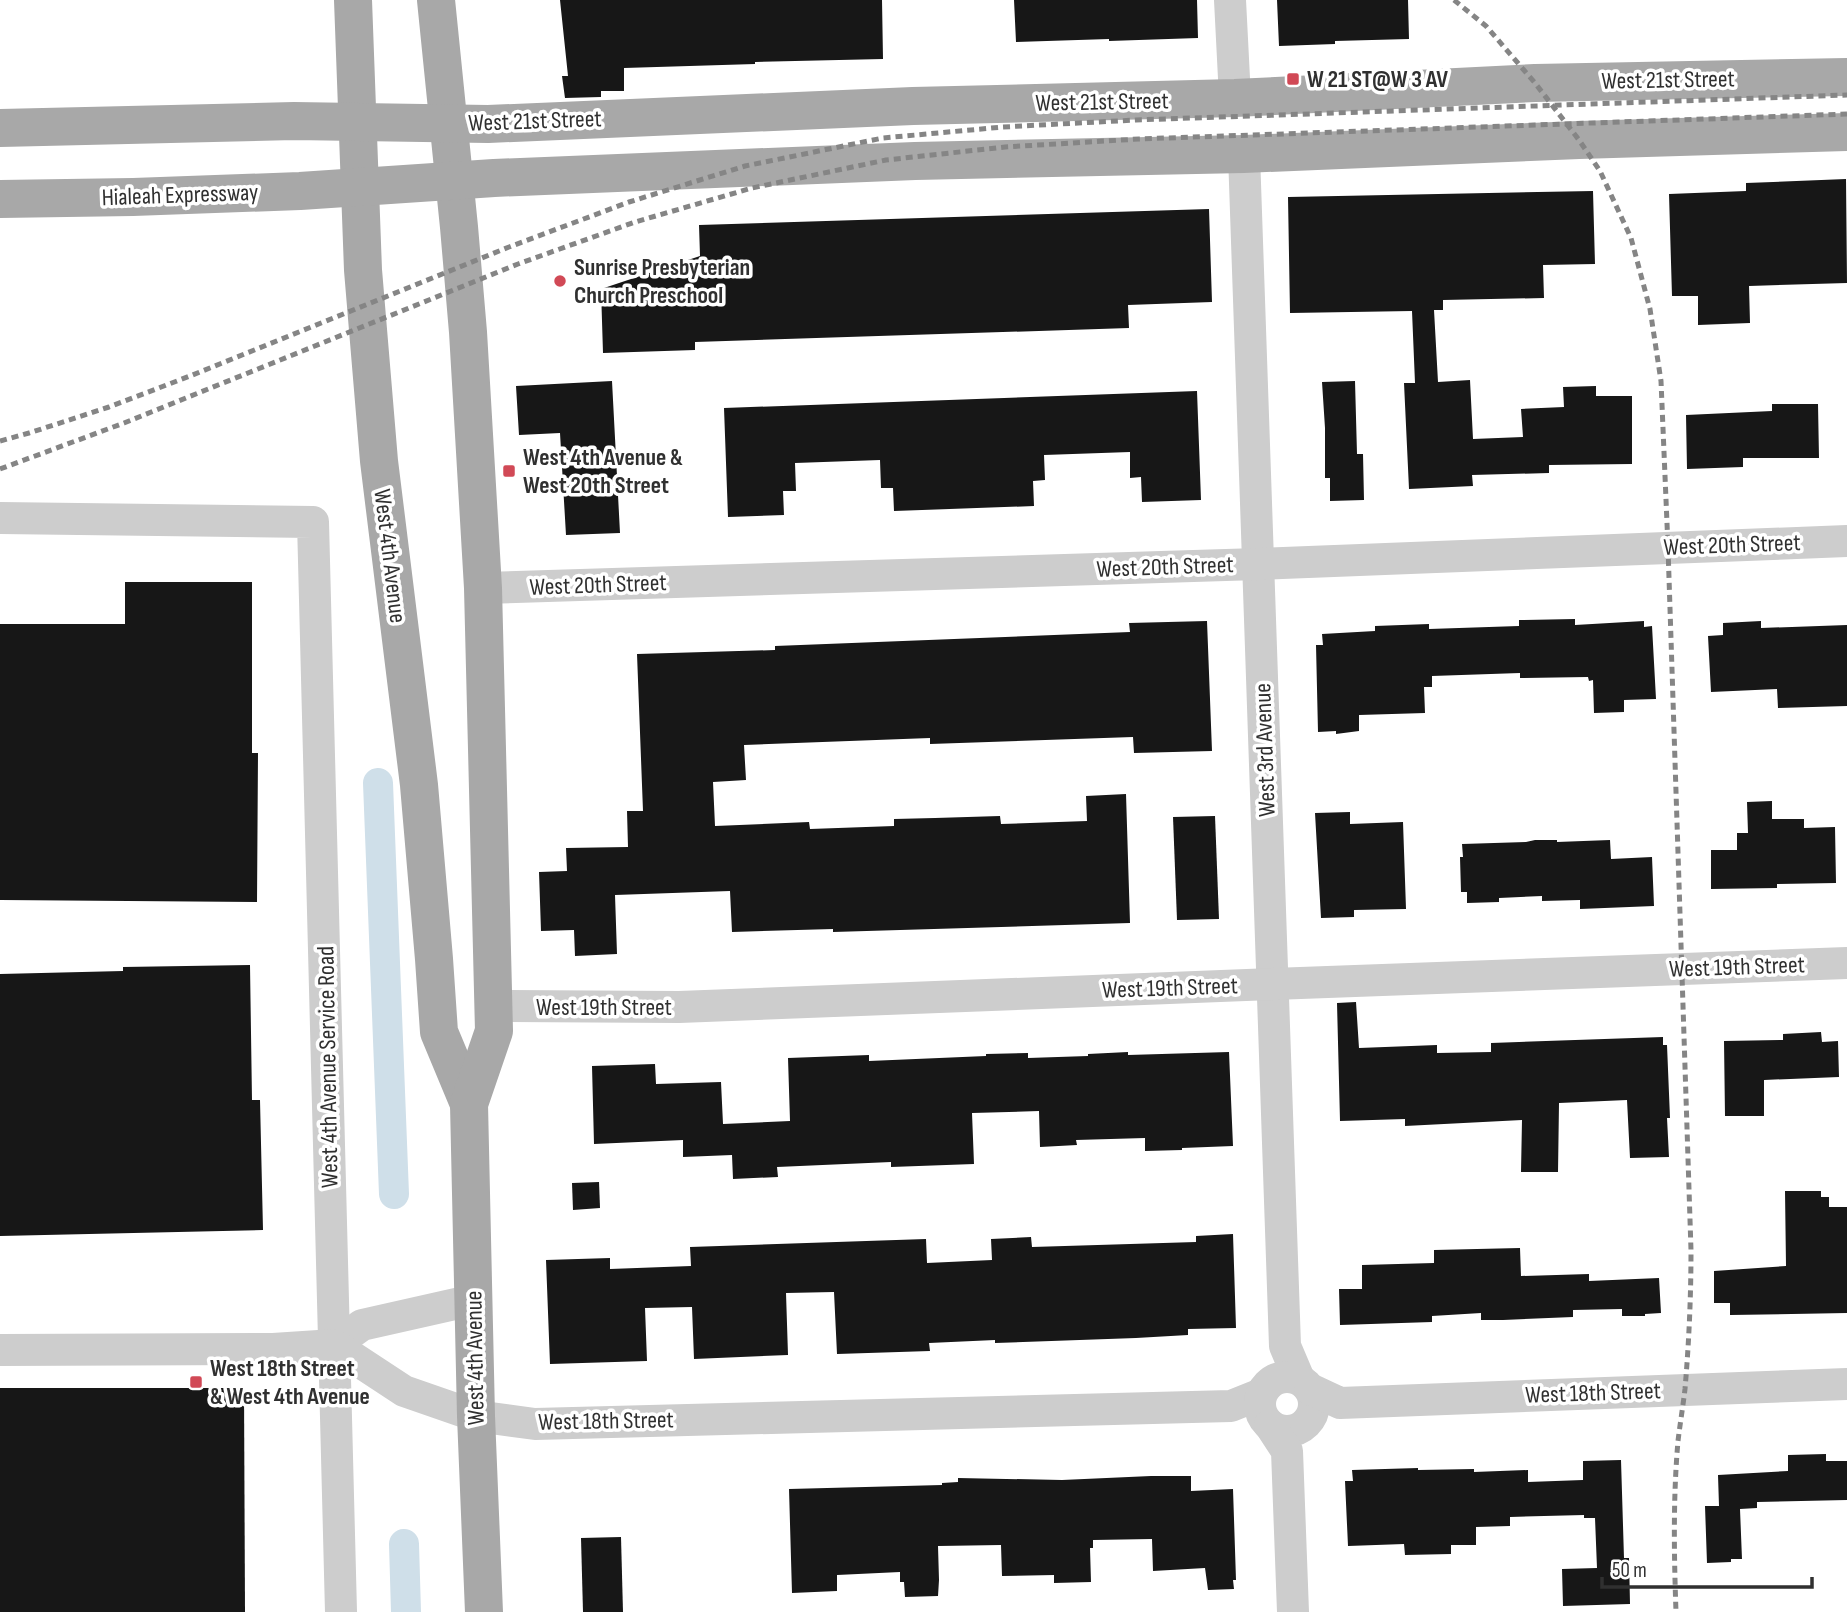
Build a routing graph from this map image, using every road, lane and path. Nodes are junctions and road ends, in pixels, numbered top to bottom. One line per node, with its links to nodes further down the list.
1 (354, 0): 6 (main road, West 4th Avenue)
2 (436, 0): 7 (main road, West 4th Avenue)
3 (1230, 0): 5 (street)
4 (1847, 77): 5 (main road, West 21st Street)
5 (1235, 98): 7 (main road, West 21st Street)
6 (357, 123): 7 (main road, West 21st Street); 8 (main road); 12 (main road, West 4th Avenue)
7 (449, 124): 11 (main road, West 4th Avenue)
8 (0, 128)
9 (1847, 132): 10 (main road)
10 (1244, 154): 11 (main road); 16 (street, West 3rd Avenue)
11 (455, 181): 12 (main road); 17 (main road, West 4th Avenue)
12 (360, 188): 13 (main road, Hialeah Expressway); 21 (main road, West 4th Avenue)
13 (0, 198)
14 (0, 518): 23 (street, West 4th Avenue Service Road)
15 (1847, 541): 16 (street, West 20th Street)
16 (1258, 564): 17 (street, West 20th Street); 19 (street, West 3rd Avenue)
17 (483, 588): 20 (main road, West 4th Avenue)
18 (1847, 963): 19 (street, West 19th Street)
19 (1273, 984): 20 (street, West 19th Street); 26 (street, West 3rd Avenue)
20 (494, 1006): 21 (main road, West 4th Avenue)
21 (469, 1104): 22 (main road, West 4th Avenue)
22 (473, 1300): 23 (street); 27 (main road, West 4th Avenue)
23 (334, 1345): 24 (street); 27 (street, West 18th Street); 28 (street, West 4th Avenue Service Road)
24 (0, 1350)
25 (1847, 1384): 26 (street, West 18th Street)
26 (1286, 1409): 27 (street, West 18th Street); 30 (street, West 3rd Avenue)
27 (476, 1416): 29 (main road, West 4th Avenue)
28 (341, 1612)
29 (484, 1612)
30 (1293, 1612)

